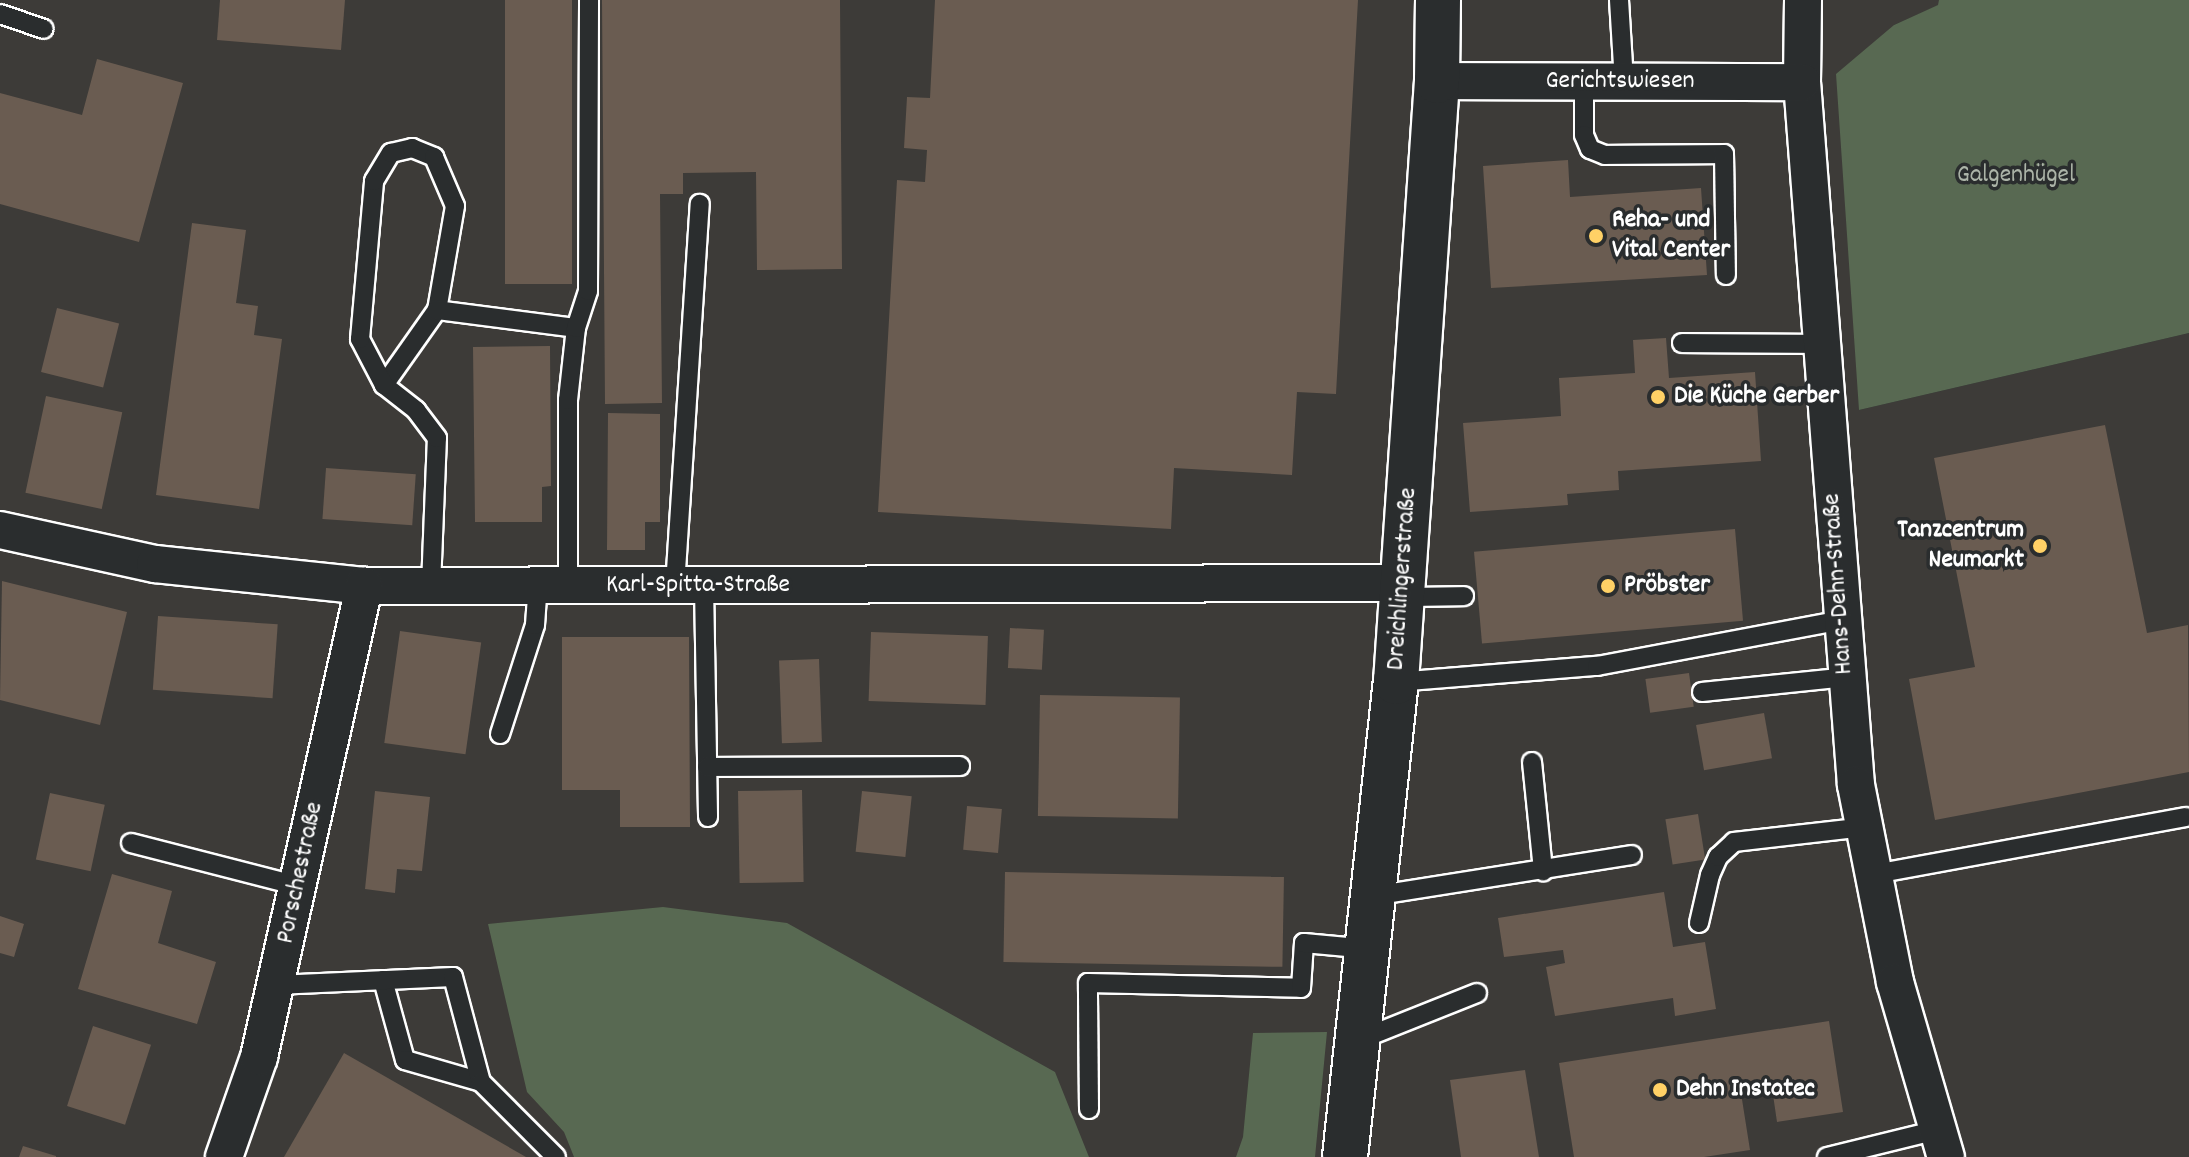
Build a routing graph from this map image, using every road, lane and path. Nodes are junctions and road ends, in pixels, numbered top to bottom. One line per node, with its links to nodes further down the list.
1 (589, 0): 14 (lane)
2 (1438, 0): 7 (street, Dreichlingerstraße)
3 (1619, 0): 9 (lane)
4 (1803, 0): 10 (street, Hans-Dehn-Straße)
5 (0, 14): 6 (lane)
6 (44, 29)
7 (1437, 81): 8 (street, Gerichtswiesen); 23 (street, Dreichlingerstraße)
8 (1584, 82): 9 (street, Gerichtswiesen); 12 (lane)
9 (1624, 82): 10 (street, Gerichtswiesen)
10 (1802, 82): 16 (street, Hans-Dehn-Straße)
11 (700, 204): 22 (lane)
12 (1726, 275)
13 (437, 310): 14 (lane); 17 (lane); 17 (lane)
14 (576, 328): 21 (lane)
15 (1682, 343): 16 (lane)
16 (1822, 344): 25 (street, Hans-Dehn-Straße)
17 (384, 385): 20 (lane)
18 (0, 530): 19 (street, Karl-Spitta-Straße)
19 (364, 586): 20 (street, Karl-Spitta-Straße); 40 (street, Porschestraße)
20 (431, 586): 21 (street, Karl-Spitta-Straße)
21 (553, 586): 22 (street, Karl-Spitta-Straße); 29 (lane)
22 (689, 586): 23 (street, Karl-Spitta-Straße); 32 (lane)
23 (1400, 590): 24 (lane); 27 (street, Dreichlingerstraße)
24 (1464, 596)
25 (1842, 620): 26 (street, Hans-Dehn-Straße); 27 (lane)
26 (1846, 677): 28 (lane); 35 (street, Hans-Dehn-Straße)
27 (1396, 682): 41 (street, Dreichlingerstraße)
28 (1702, 692)
29 (500, 734)
30 (1532, 762): 38 (lane)
31 (960, 766): 32 (lane)
32 (707, 767): 33 (lane)
33 (708, 817)
34 (2186, 817): 39 (lane)
35 (1866, 827): 39 (street, Hans-Dehn-Straße); 42 (lane)
36 (131, 843): 40 (lane)
37 (1632, 855): 38 (lane)
38 (1543, 871): 41 (lane)
39 (1875, 874): 50 (street, Hans-Dehn-Straße)
40 (298, 886): 45 (street, Porschestraße)
41 (1373, 896): 43 (street, Dreichlingerstraße)
42 (1699, 923)
43 (1369, 949): 47 (street, Dreichlingerstraße); 49 (lane)
44 (383, 980): 45 (lane); 48 (lane); 48 (lane)
45 (276, 985): 51 (street, Porschestraße)
46 (1477, 993): 47 (lane)
47 (1359, 1040): 53 (street, Dreichlingerstraße)
48 (481, 1082): 52 (lane)
49 (1089, 1109)
50 (1942, 1144): 54 (lane)
51 (224, 1157)
52 (556, 1157)
53 (1345, 1157)
54 (1827, 1157)

